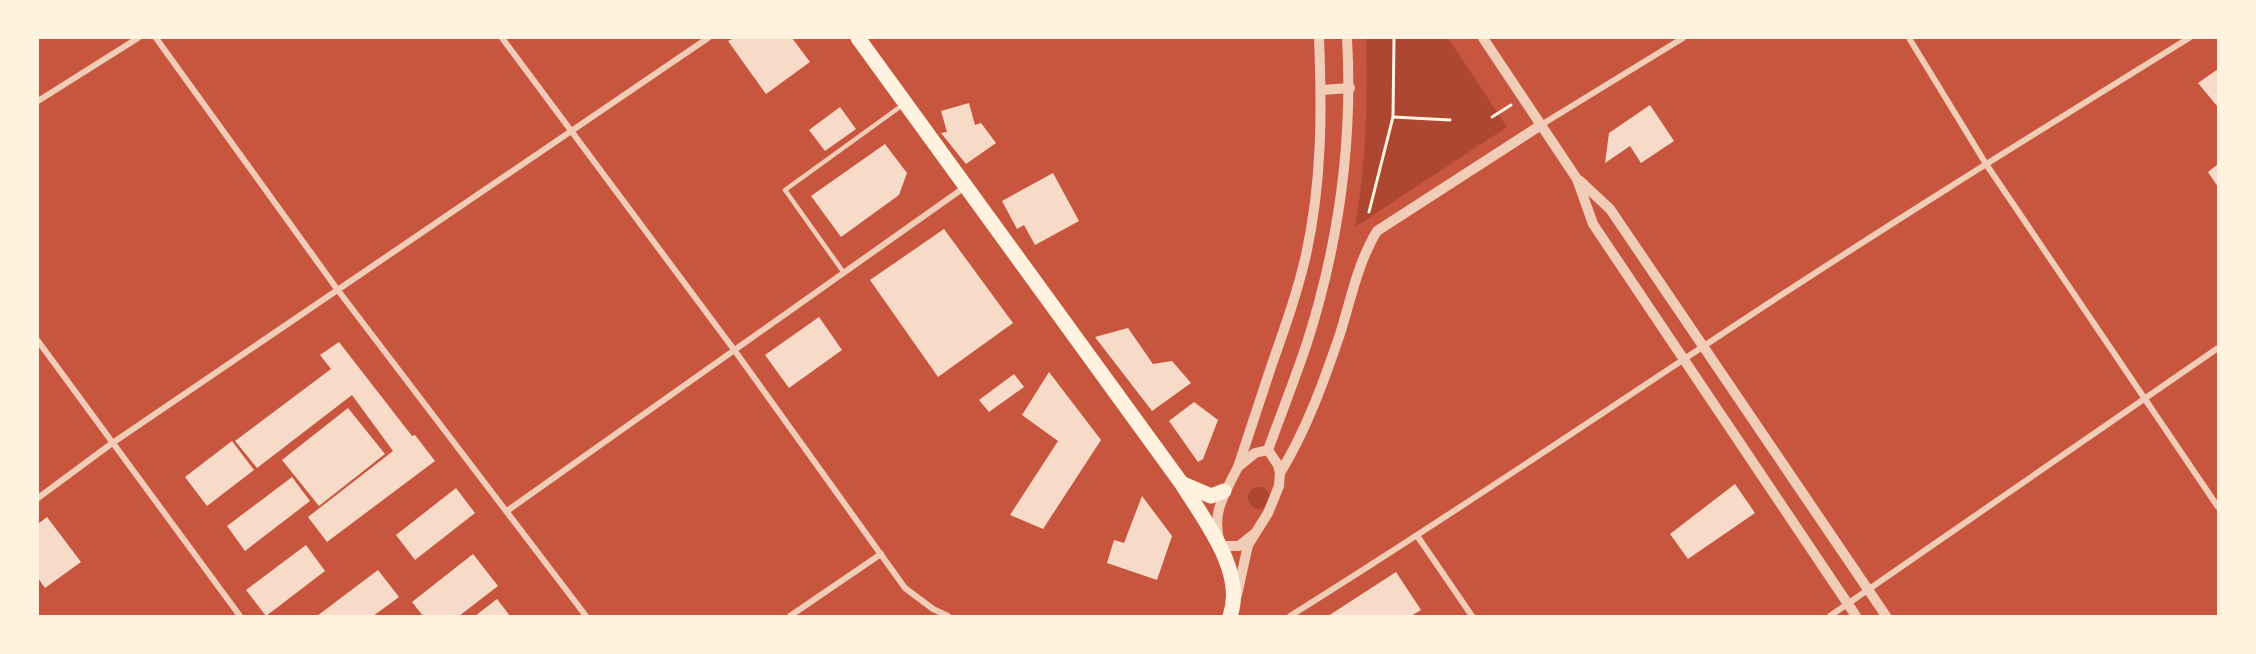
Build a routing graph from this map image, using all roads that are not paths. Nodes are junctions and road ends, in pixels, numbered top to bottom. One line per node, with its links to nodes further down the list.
1 (138, 38): 14 (street)
2 (156, 38): 22 (street)
3 (502, 38): 17 (street)
4 (708, 38): 17 (street)
5 (858, 38): 15 (main road)
6 (1319, 38): 13 (street)
7 (1347, 38): 12 (street)
8 (1483, 38): 16 (street)
9 (1909, 38): 18 (street)
10 (2189, 38): 18 (street)
11 (1679, 39): 16 (street)
12 (1350, 88): 13 (street); 30 (street)
13 (1322, 90): 31 (street)
14 (38, 101)
15 (906, 102): 20 (main road); 21 (lane)
16 (1541, 125): 19 (street); 32 (street)
17 (570, 130): 22 (street); 26 (street)
18 (1986, 164): 24 (street); 28 (street)
19 (1577, 179): 24 (street); 27 (street)
20 (966, 187): 21 (street); 33 (main road)
21 (844, 273): 26 (street)
22 (337, 289): 29 (street); 37 (street)
23 (38, 341): 29 (street)
24 (1704, 346): 27 (street); 42 (street)
25 (2218, 348): 28 (street)
26 (735, 351): 37 (street); 41 (street)
27 (1684, 359): 39 (street); 43 (street)
28 (2144, 399): 36 (street); 42 (street)
29 (111, 444): 35 (street); 45 (street)
30 (1268, 450): 31 (street); 32 (street)
31 (1238, 467): 34 (street)
32 (1280, 473): 38 (street)
33 (1182, 484): 34 (main road); 40 (main road)
34 (1224, 491): 40 (street)
35 (38, 498)
36 (2218, 507)
37 (507, 511): 46 (street)
38 (1254, 534): 40 (street); 44 (street)
39 (1418, 537): 49 (street); 50 (street)
40 (1221, 546): 44 (main road)
41 (881, 554): 47 (street); 48 (street)
42 (1868, 591): 43 (street); 53 (street)
43 (1848, 605): 51 (street); 52 (street)
44 (1232, 612)
45 (240, 616)
46 (586, 616)
47 (790, 616)
48 (948, 616)
49 (1290, 616)
50 (1472, 616)
51 (1830, 616)
52 (1856, 616)
53 (1886, 616)

